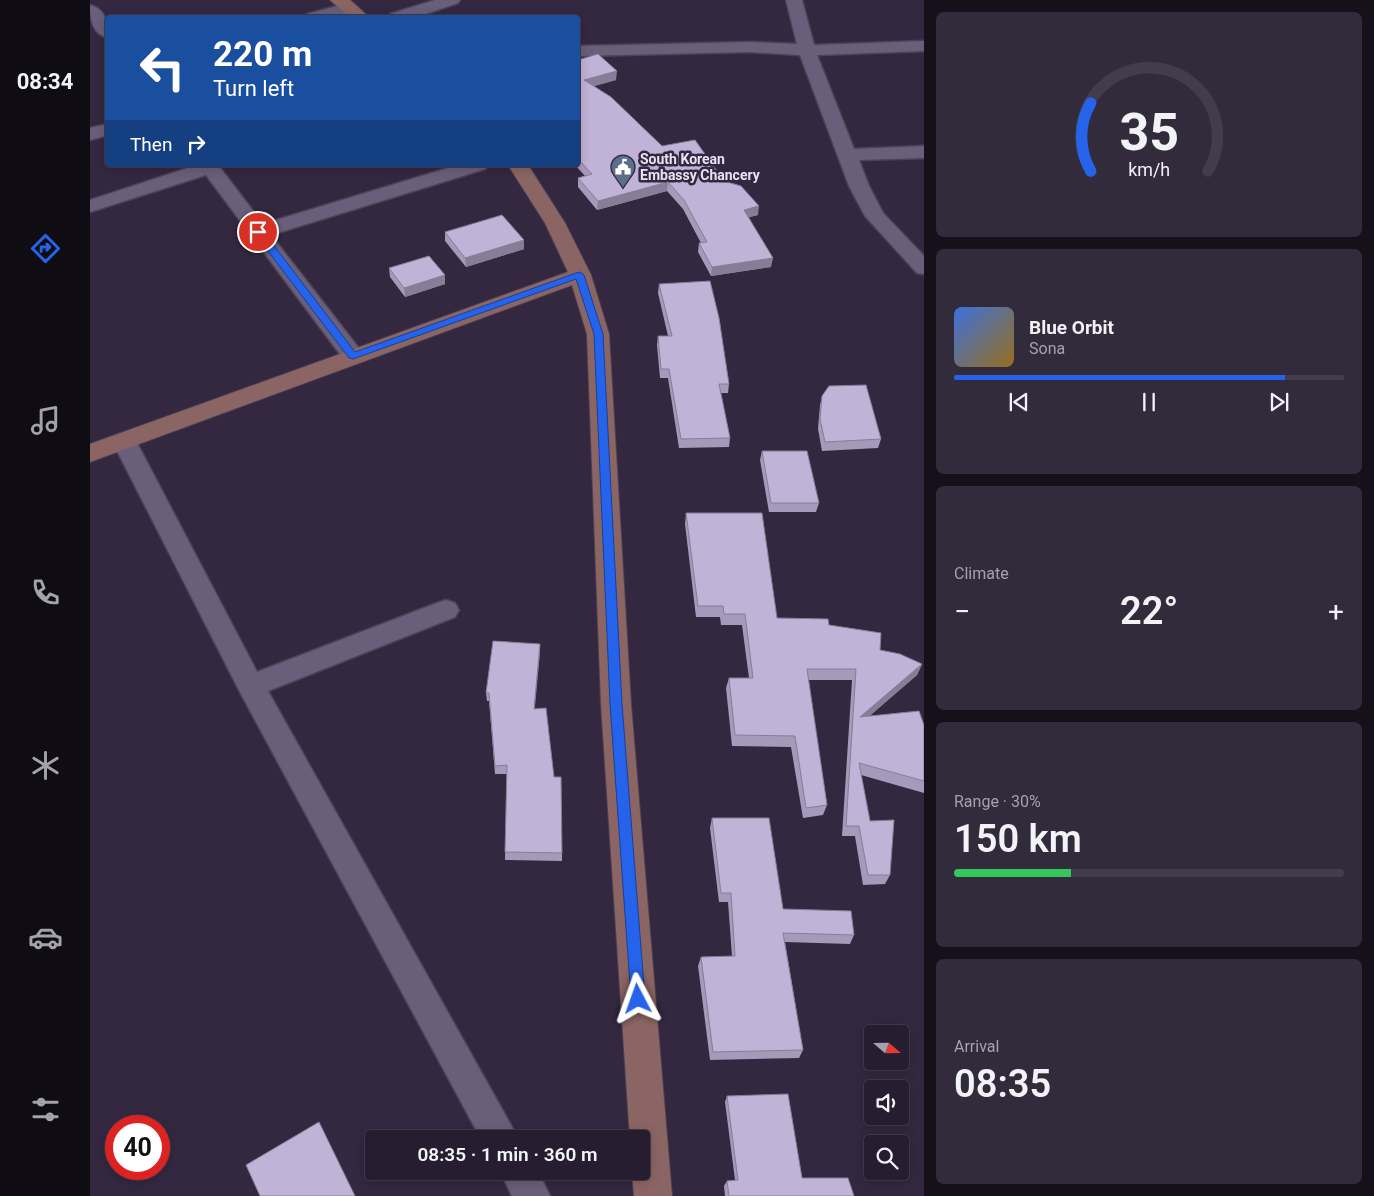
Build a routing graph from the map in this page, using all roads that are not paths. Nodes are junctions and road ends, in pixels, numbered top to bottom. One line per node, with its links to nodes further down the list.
1 (452, 0): 6 (street)
2 (794, 0): 9 (street)
3 (350, 8): 5 (street)
4 (90, 10): 7 (street)
5 (324, 15)
6 (405, 15)
7 (105, 29)
8 (924, 46): 9 (street)
9 (807, 50): 10 (street); 14 (street)
10 (580, 51)
11 (105, 130): 12 (street)
12 (90, 134)
13 (924, 152): 14 (street)
14 (848, 155): 21 (street)
15 (206, 167): 19 (street)
16 (210, 167): 20 (street)
17 (471, 167): 20 (street)
18 (519, 167): 22 (street)
19 (90, 206)
20 (258, 232): 23 (street)
21 (924, 268)
22 (580, 275): 23 (street); 31 (street)
23 (353, 356): 24 (street)
24 (124, 441): 25 (street); 27 (street)
25 (90, 453)
26 (446, 610): 27 (street)
27 (251, 686): 28 (street)
28 (495, 1130)
29 (523, 1180): 30 (street)
30 (532, 1196)
31 (653, 1196)

